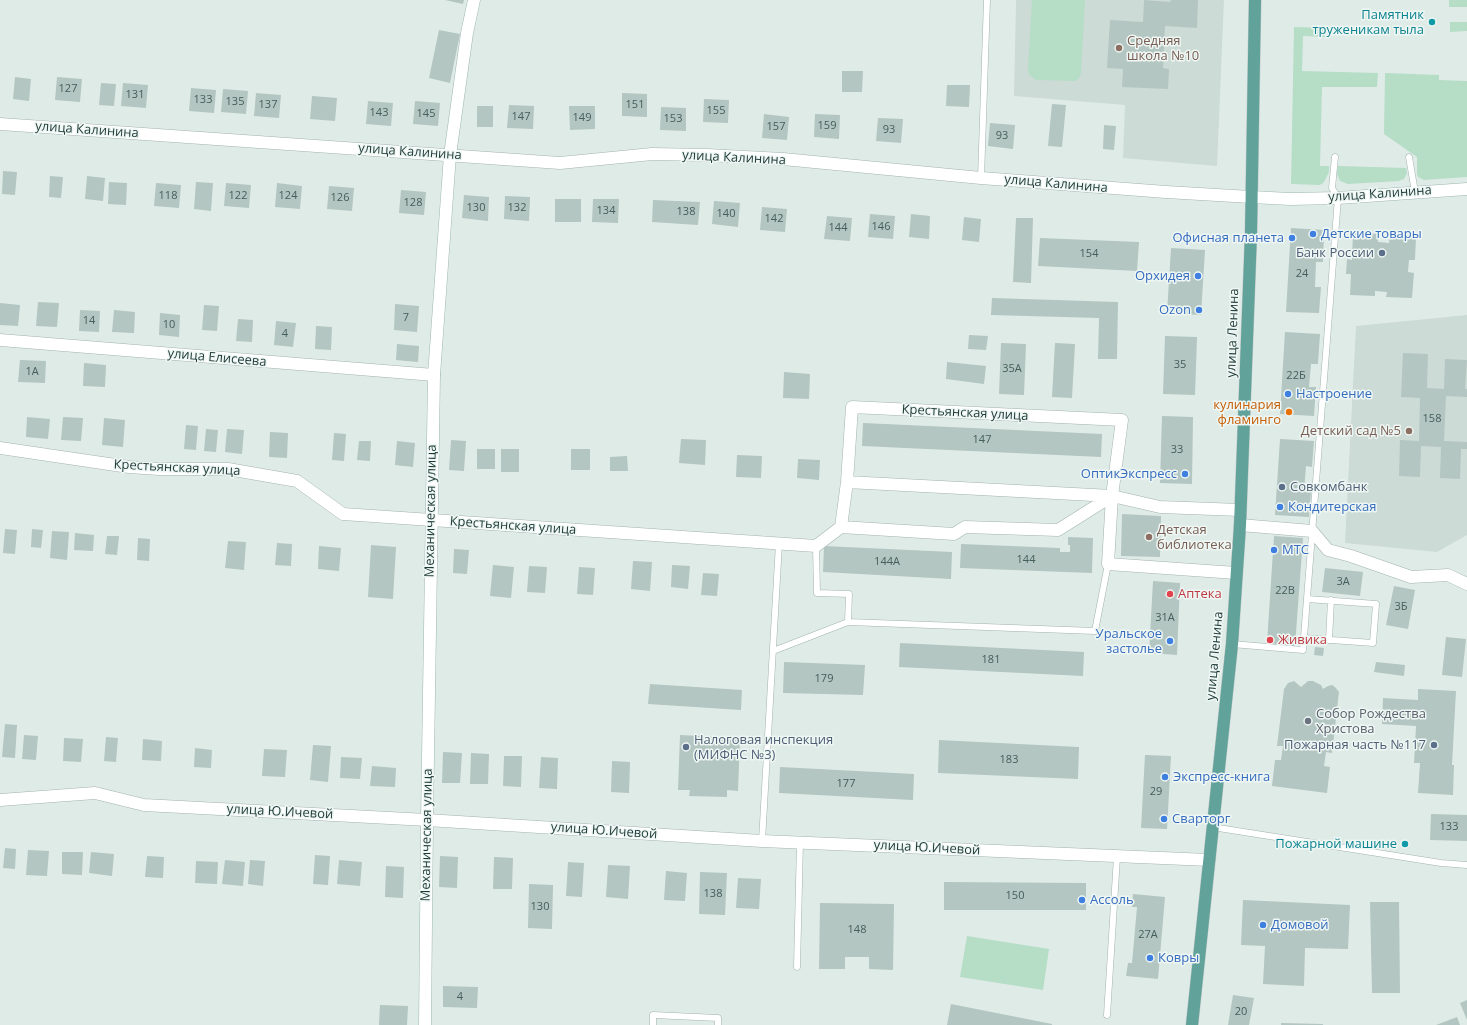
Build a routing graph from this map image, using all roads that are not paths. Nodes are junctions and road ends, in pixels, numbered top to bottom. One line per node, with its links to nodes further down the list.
1 (474, 0): 5 (street, Механическая улица)
2 (987, 0): 8 (lane)
3 (1255, 0): 11 (main road, улица Ленина)
4 (0, 124): 5 (street, улица Калинина)
5 (450, 155): 8 (street, улица Калинина); 14 (street, Механическая улица)
6 (1335, 157): 12 (lane)
7 (1409, 157): 10 (lane)
8 (981, 178): 11 (street, улица Калинина)
9 (1467, 189): 10 (street, улица Калинина)
10 (1415, 192): 12 (street, улица Калинина)
11 (1251, 198): 12 (street, улица Калинина); 18 (main road, улица Ленина)
12 (1338, 198): 22 (lane)
13 (0, 340): 14 (street, улица Елисеева)
14 (434, 376): 19 (street, Механическая улица)
15 (0, 448): 19 (street, Крестьянская улица)
16 (847, 482): 17 (street); 17 (street, Крестьянская улица); 21 (street, Крестьянская улица)
17 (1112, 496): 18 (street); 21 (street); 25 (street, Крестьянская улица)
18 (1240, 510): 20 (main road, улица Ленина)
19 (431, 520): 23 (street, Крестьянская улица); 36 (street, Механическая улица)
20 (1240, 525): 22 (street); 26 (main road, улица Ленина)
21 (841, 527): 24 (street)
22 (1312, 531): 27 (street); 28 (lane)
23 (779, 543): 24 (street, Крестьянская улица); 34 (lane)
24 (816, 546): 30 (lane)
25 (1108, 564): 26 (street); 30 (lane)
26 (1236, 573): 33 (main road, улица Ленина)
27 (1467, 584)
28 (1307, 599): 29 (lane); 31 (lane)
29 (1332, 600): 32 (lane); 32 (lane)
30 (848, 622): 34 (lane)
31 (1304, 638): 32 (lane); 33 (lane)
32 (1328, 640)
33 (1232, 644): 37 (main road, улица Ленина)
34 (773, 651): 38 (lane)
35 (0, 800): 36 (street, улица Ю.Ичевой)
36 (427, 820): 38 (street, улица Ю.Ичевой); 45 (street, Механическая улица)
37 (1212, 827): 41 (main road, улица Ленина); 42 (lane)
38 (762, 841): 39 (street, улица Ю.Ичевой)
39 (800, 842): 40 (street, улица Ю.Ичевой); 43 (lane)
40 (1117, 857): 41 (street, улица Ю.Ичевой); 44 (lane)
41 (1209, 860): 48 (main road, улица Ленина)
42 (1467, 865)
43 (797, 967)
44 (1107, 1015)
45 (425, 1025)
46 (652, 1025): 47 (lane)
47 (718, 1025)
48 (1192, 1025)

